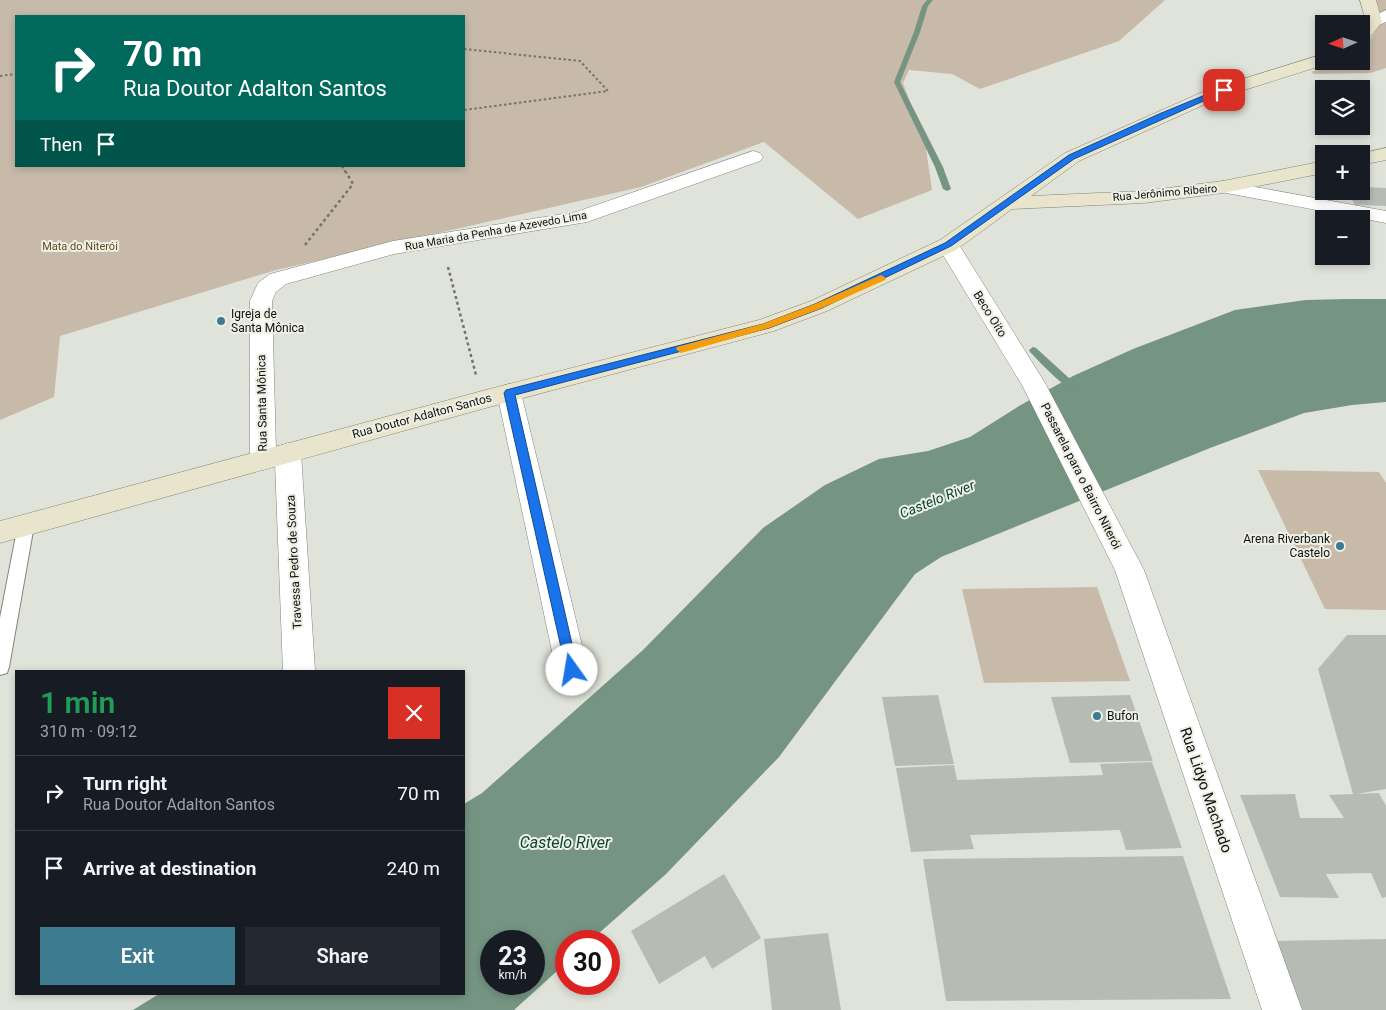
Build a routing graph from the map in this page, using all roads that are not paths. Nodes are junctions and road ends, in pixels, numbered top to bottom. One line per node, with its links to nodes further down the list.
1 (1368, 0): 2 (main road)
2 (1380, 18): 3 (main road)
3 (1370, 29)
4 (1315, 63): 10 (main road, Rua Doutor Adalton Santos)
5 (1386, 154): 7 (main road)
6 (753, 157): 13 (street, Rua Maria da Penha de Azevedo Lima)
7 (1370, 157)
8 (1315, 169): 9 (main road, Rua Jerônimo Ribeiro)
9 (1223, 187): 10 (main road, Rua Jerônimo Ribeiro); 11 (street)
10 (1005, 203): 12 (main road, Rua Doutor Adalton Santos)
11 (1386, 217)
12 (948, 244): 14 (street, Beco Oito); 15 (main road, Rua Doutor Adalton Santos)
13 (272, 284): 16 (street, Rua Santa Mônica)
14 (1032, 383): 19 (street, Passarela para o Bairro Niterói)
15 (509, 393): 16 (main road, Rua Doutor Adalton Santos); 22 (street)
16 (276, 456): 17 (main road, Rua Doutor Adalton Santos); 21 (street, Travessa Pedro de Souza)
17 (26, 525): 18 (main road, Rua Doutor Adalton Santos); 20 (lane)
18 (0, 532)
19 (1129, 570): 23 (street, Rua Lidyo Machado)
20 (0, 667)
21 (299, 670)
22 (572, 670)
23 (1282, 1010)

